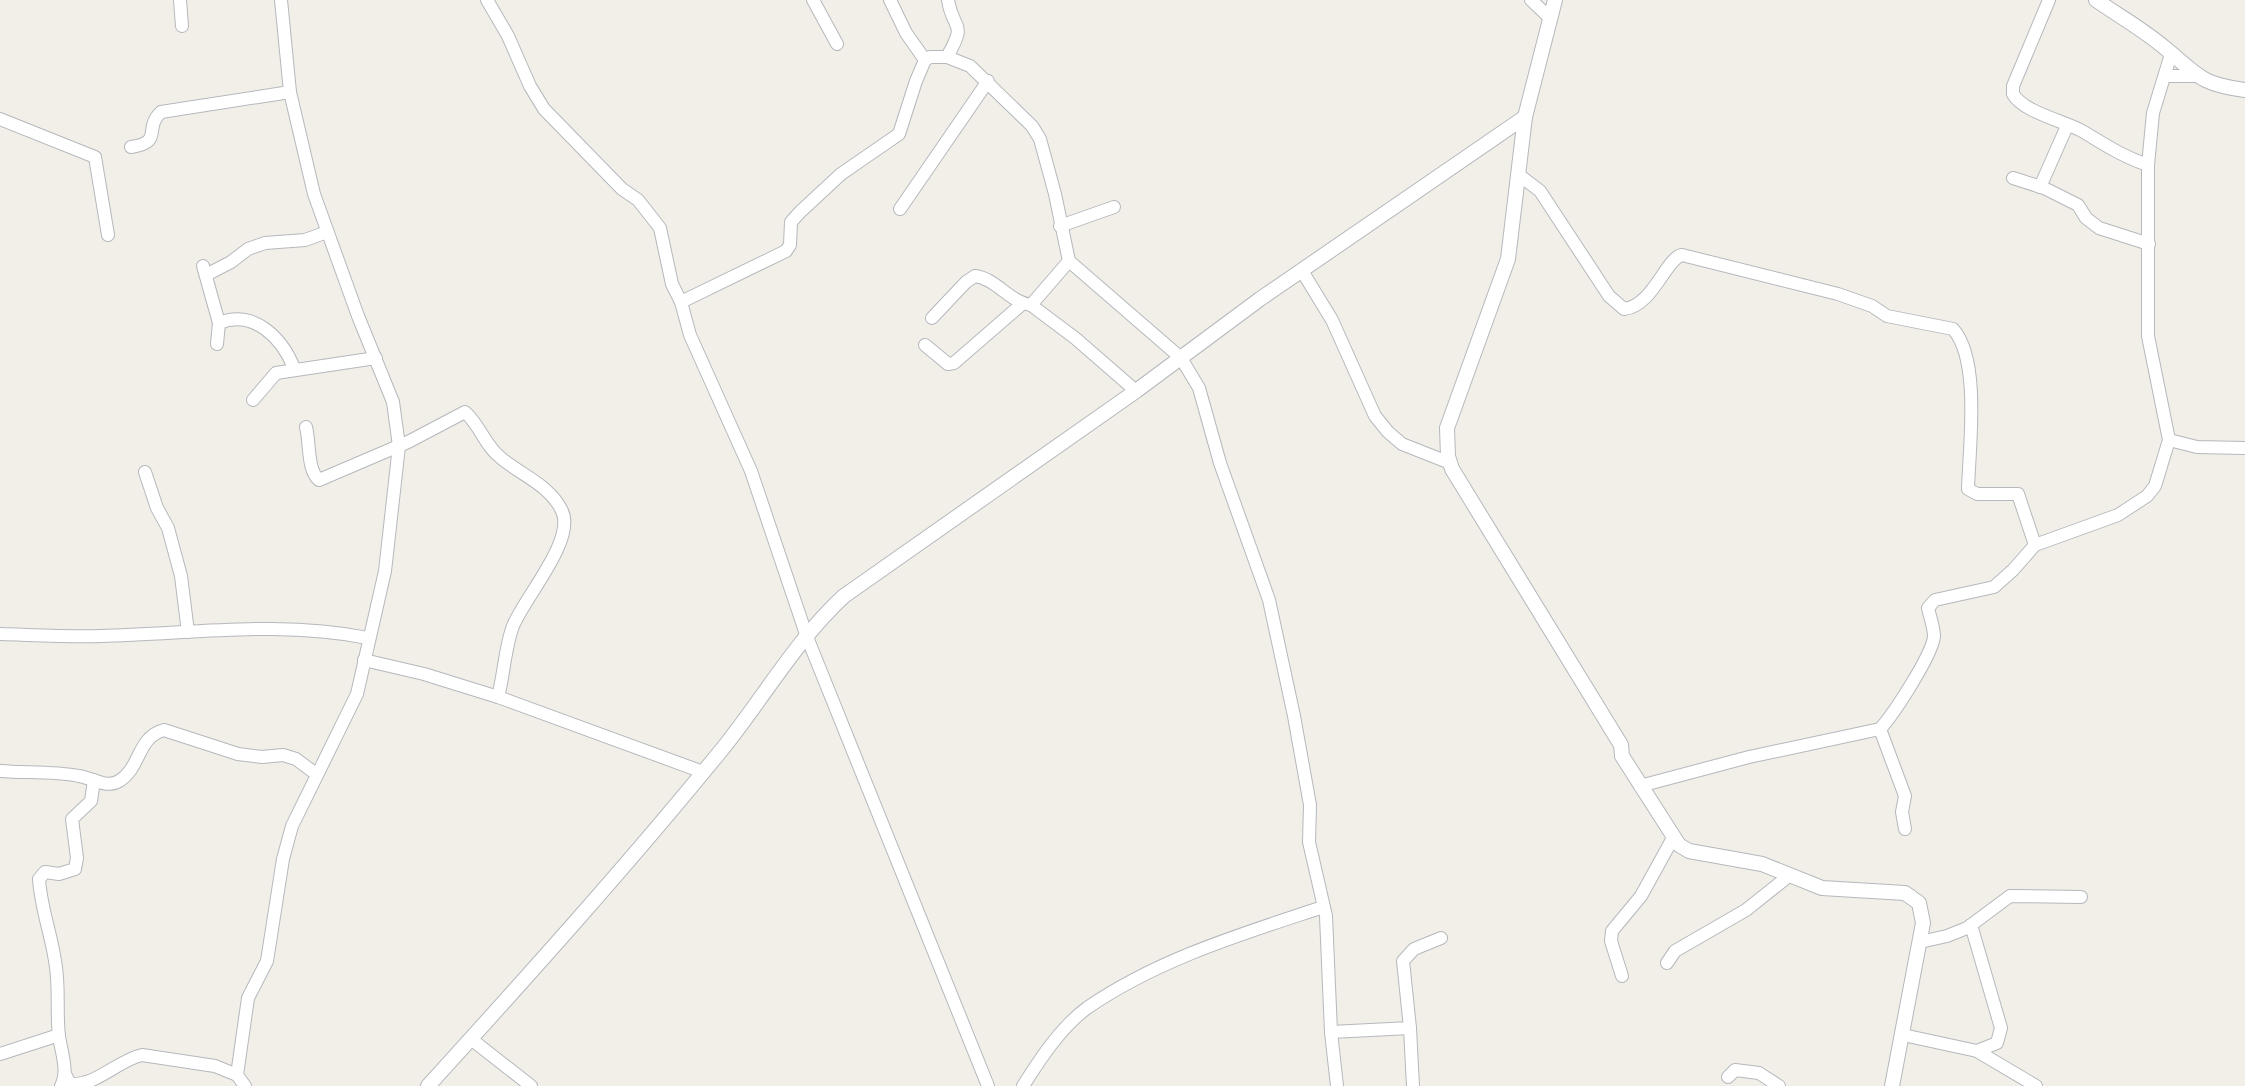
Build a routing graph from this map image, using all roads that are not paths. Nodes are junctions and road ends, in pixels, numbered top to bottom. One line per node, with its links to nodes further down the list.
1 (180, 0): 12 (street)
2 (281, 0): 21 (street)
3 (487, 0): 38 (street)
4 (813, 0): 13 (street)
5 (890, 0): 16 (street)
6 (948, 0): 15 (street)
7 (1531, 0): 11 (street)
8 (1555, 0): 11 (street)
9 (2049, 0): 24 (street)
10 (2096, 0): 14 (street)
11 (1551, 19): 22 (street)
12 (182, 26)
13 (837, 44)
14 (2171, 54): 17 (street); 18 (street)
15 (947, 57): 16 (street); 19 (street)
16 (925, 60): 38 (street)
17 (2165, 76): 18 (street); 26 (street)
18 (2194, 76): 20 (street)
19 (988, 81): 31 (street); 32 (street)
20 (2245, 90)
21 (290, 92): 25 (street); 33 (street)
22 (1525, 117): 27 (street); 37 (street)
23 (0, 119): 34 (street)
24 (2067, 126): 26 (street); 29 (street)
25 (131, 147)
26 (2148, 165): 35 (street)
27 (1519, 175): 53 (street); 55 (street)
28 (2013, 178): 29 (street)
29 (2040, 187): 35 (street)
30 (1114, 207): 32 (street)
31 (900, 209)
32 (1060, 226): 36 (street)
33 (327, 232): 41 (street); 44 (street)
34 (108, 235)
35 (2149, 244): 50 (street)
36 (1069, 261): 39 (street); 45 (street)
37 (1302, 271): 45 (street); 53 (street)
38 (681, 302): 58 (street)
39 (1027, 305): 40 (street); 43 (street); 47 (street)
40 (932, 318)
41 (219, 323): 42 (street); 46 (street)
42 (217, 344)
43 (925, 345)
44 (376, 358): 46 (street); 51 (street)
45 (1181, 358): 47 (street); 72 (street)
46 (294, 368): 48 (street)
47 (1136, 392): 58 (street)
48 (254, 400)
49 (306, 427): 51 (street)
50 (2169, 441): 52 (street); 55 (street)
51 (399, 446): 59 (street); 61 (street)
52 (2245, 448)
53 (1450, 463): 67 (street)
54 (145, 472): 56 (street)
55 (2035, 545): 62 (street)
56 (188, 632): 57 (street); 59 (street)
57 (0, 634)
58 (807, 637): 64 (street); 91 (street)
59 (368, 638): 60 (street)
60 (364, 660): 61 (street); 65 (street)
61 (498, 697): 64 (street)
62 (1880, 729): 67 (street); 68 (street)
63 (0, 771): 66 (street)
64 (703, 772): 82 (street)
65 (316, 774): 66 (street); 85 (street)
66 (94, 780): 80 (street)
67 (1640, 786): 69 (street)
68 (1905, 829)
69 (1673, 838): 70 (street); 77 (street)
70 (1790, 875): 75 (street); 76 (street)
71 (2081, 897): 73 (street)
72 (1323, 907): 79 (street); 92 (street)
73 (1971, 925): 75 (street); 83 (street)
74 (1441, 938): 78 (street)
75 (1920, 942): 81 (street)
76 (1667, 963)
77 (1622, 976)
78 (1410, 1028): 79 (street); 94 (street)
79 (1331, 1032): 93 (street)
80 (59, 1035): 84 (street); 87 (street)
81 (1903, 1035): 83 (street); 96 (street)
82 (471, 1039): 89 (street); 90 (street)
83 (1977, 1051): 97 (street)
84 (0, 1054)
85 (237, 1075): 87 (street); 88 (street)
86 (1728, 1077): 95 (street)
87 (63, 1080)
88 (246, 1086)
89 (428, 1086)
90 (531, 1086)
91 (988, 1086)
92 (1023, 1086)
93 (1337, 1086)
94 (1413, 1086)
95 (1779, 1086)
96 (1892, 1086)
97 (2036, 1086)

